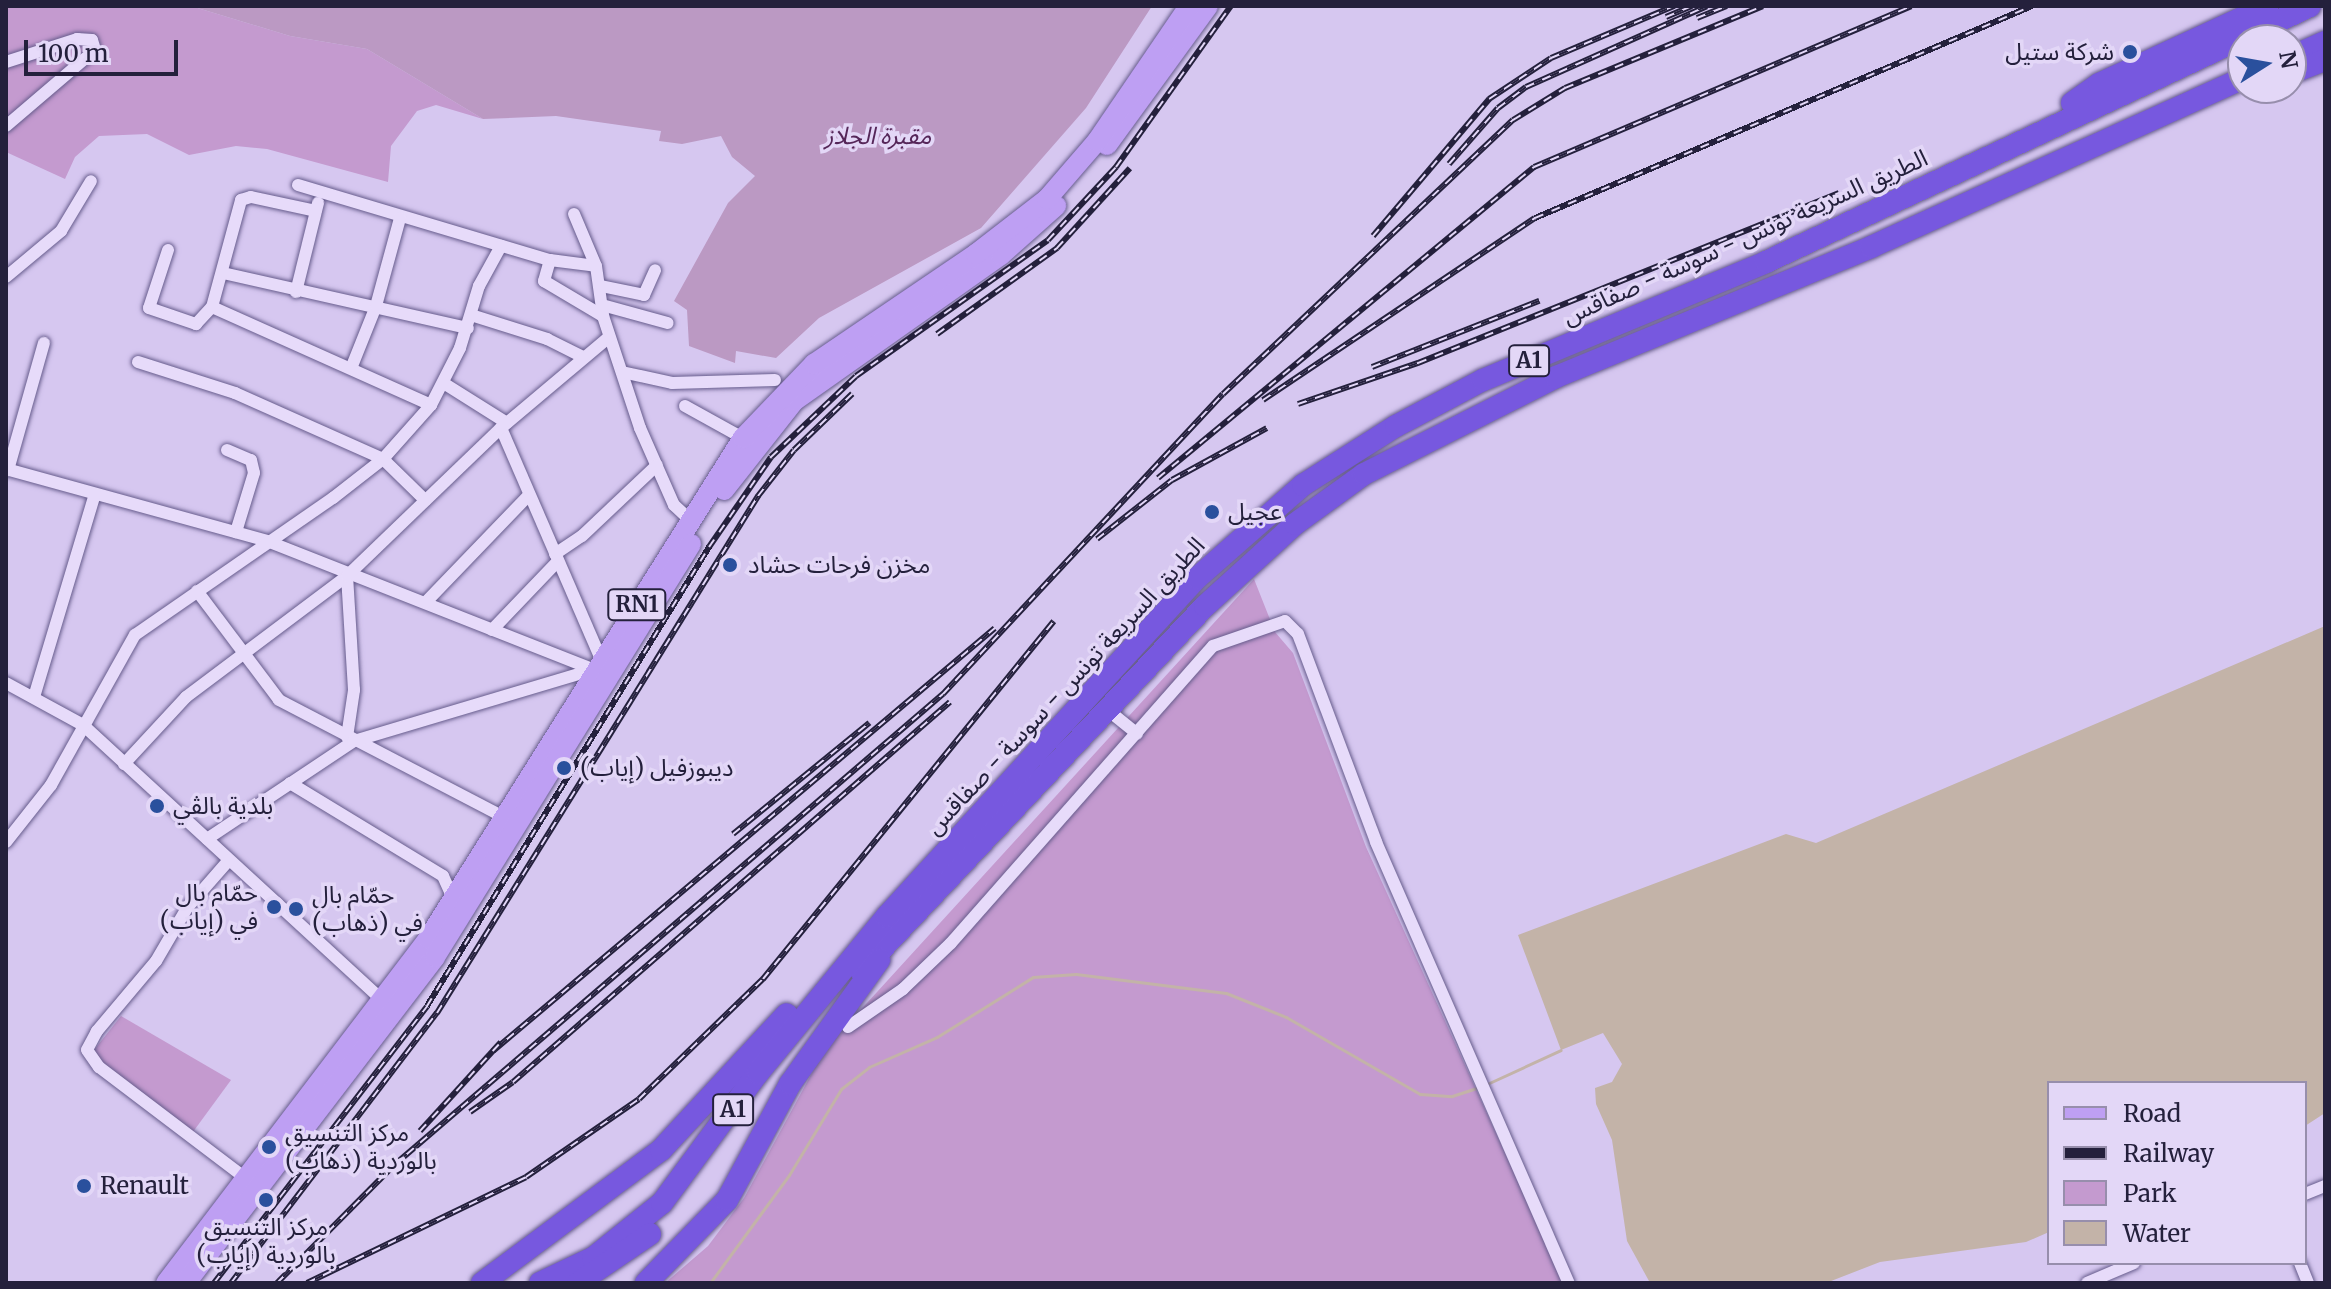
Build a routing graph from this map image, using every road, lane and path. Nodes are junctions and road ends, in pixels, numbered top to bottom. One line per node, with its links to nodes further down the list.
1 (1189, 6): 45 (main road, RN1)
2 (1208, 6): 62 (main road, RN1)
3 (2242, 6): 6 (highway)
4 (2268, 6): 6 (highway)
5 (2310, 6): 12 (highway, الطريق السريعة تونس - سوسة - صفاقس / A1)
6 (2202, 34): 12 (highway)
7 (6, 62): 11 (street)
8 (2227, 85): 10 (highway, الطريق السريعة تونس - سوسة - صفاقس / A1)
9 (2227, 97): 10 (highway)
10 (2141, 123): 65 (highway, الطريق السريعة تونس - سوسة - صفاقس / A1)
11 (6, 126)
12 (2046, 127): 76 (highway, الطريق السريعة تونس - سوسة - صفاقس / A1)
13 (91, 181): 22 (street)
14 (298, 185): 15 (street)
15 (320, 192): 16 (street); 18 (street)
16 (316, 211): 25 (street); 28 (street)
17 (574, 214): 23 (street)
18 (400, 218): 19 (street); 29 (street)
19 (501, 246): 21 (street); 32 (street)
20 (168, 250): 30 (street)
21 (550, 260): 23 (street); 31 (street)
22 (12, 265): 26 (street)
23 (596, 266): 27 (street)
24 (655, 270): 27 (street)
25 (223, 273): 28 (street); 30 (street)
26 (6, 277)
27 (601, 286): 31 (street)
28 (296, 292): 29 (street)
29 (376, 306): 32 (street); 38 (street)
30 (212, 307): 38 (street)
31 (603, 310): 33 (street); 34 (street)
32 (469, 321): 36 (street); 41 (street)
33 (668, 323)
34 (609, 337): 36 (street); 39 (street)
35 (44, 343): 49 (street)
36 (583, 357): 44 (street)
37 (138, 362): 47 (street)
38 (352, 366): 42 (street)
39 (622, 372): 40 (street); 48 (street)
40 (775, 380)
41 (445, 384): 42 (street); 44 (street)
42 (431, 405): 47 (street)
43 (685, 406): 45 (street)
44 (504, 426): 51 (street); 52 (street)
45 (743, 438): 53 (main road, RN1)
46 (227, 450): 54 (street)
47 (383, 459): 52 (street); 55 (street)
48 (657, 465): 53 (street); 56 (street)
49 (7, 469): 50 (street)
50 (95, 494): 54 (street); 64 (street)
51 (529, 495): 56 (street); 59 (street)
52 (425, 500): 57 (street)
53 (690, 520): 62 (main road, RN1)
54 (236, 532): 55 (street)
55 (267, 541): 57 (street); 58 (street)
56 (557, 558): 60 (street); 62 (street)
57 (349, 574): 59 (street); 61 (street); 68 (street)
58 (197, 591): 61 (street); 66 (street)
59 (426, 602): 60 (street)
60 (492, 630): 62 (street)
61 (243, 653): 68 (street); 69 (street)
62 (603, 669): 68 (street); 71 (main road, RN1); 77 (main road, RN1)
63 (6, 683): 64 (street)
64 (34, 697): 66 (street)
65 (1109, 711): 67 (street); 76 (highway, الطريق السريعة تونس - سوسة - صفاقس / A1)
66 (83, 725): 69 (street); 73 (street)
67 (1137, 734): 78 (street); 87 (street)
68 (351, 739): 70 (street); 71 (street)
69 (124, 764): 72 (street)
70 (290, 783): 72 (street); 75 (street)
71 (506, 818): 75 (main road, RN1)
72 (207, 839): 74 (street)
73 (6, 842)
74 (229, 860): 77 (street); 79 (street)
75 (453, 898): 77 (main road, RN1)
76 (891, 926): 81 (highway, الطريق السريعة تونس - سوسة - صفاقس / A1); 84 (highway); 85 (highway, الطريق السريعة تونس - سوسة - صفاقس / A1); 86 (highway)
77 (391, 1007): 79 (main road, RN1); 83 (main road, RN1)
78 (848, 1027)
79 (248, 1180): 82 (main road, RN1)
80 (2129, 1265): 88 (street)
81 (547, 1280)
82 (166, 1283)
83 (186, 1283)
84 (482, 1283)
85 (578, 1283)
86 (646, 1283)
87 (1569, 1283)
88 (2087, 1283)

